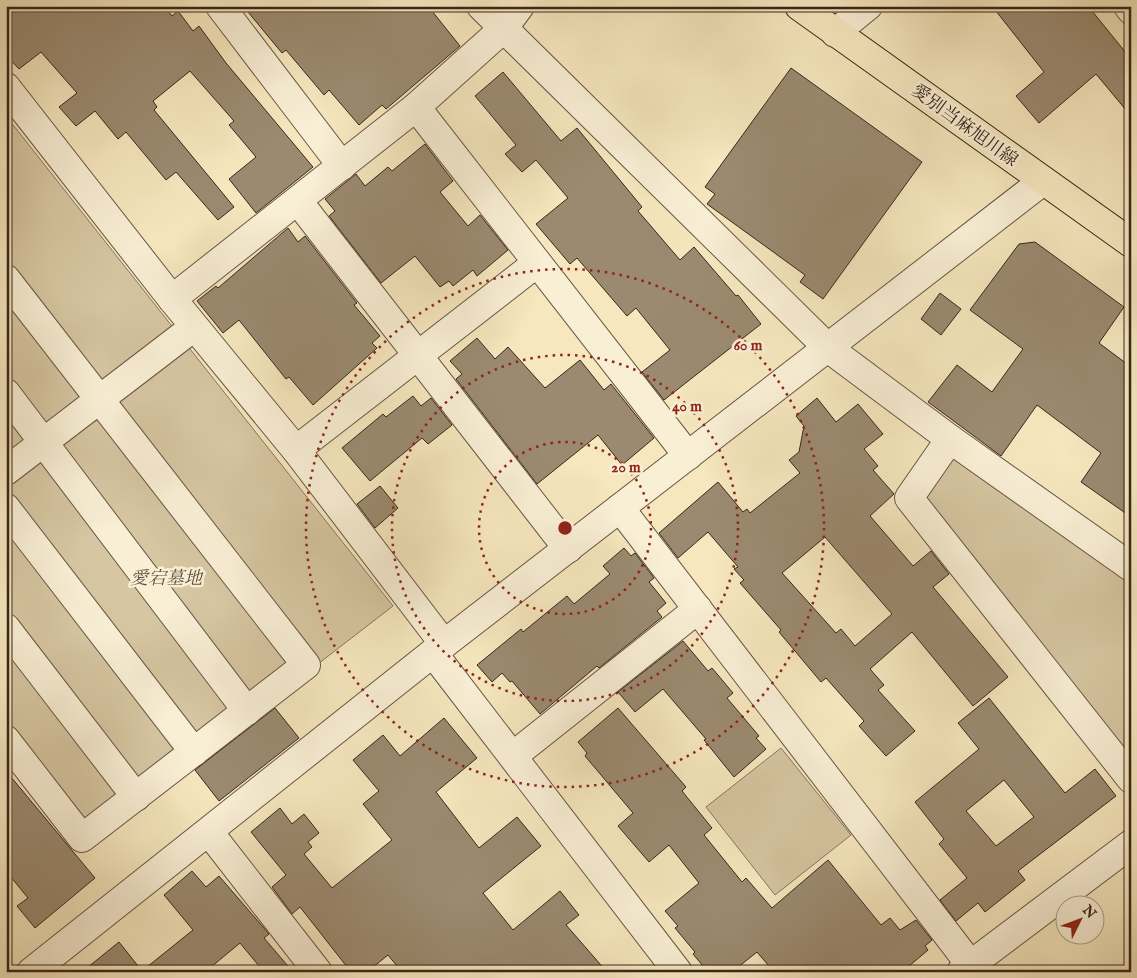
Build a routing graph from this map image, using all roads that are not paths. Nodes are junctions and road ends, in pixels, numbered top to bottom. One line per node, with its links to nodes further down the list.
1 (220, 6): 12 (street)
2 (481, 6): 8 (street)
3 (520, 6): 8 (street)
4 (799, 6): 9 (main road, 愛別当麻旭川線)
5 (868, 6): 9 (street)
6 (1128, 6): 7 (street)
7 (1131, 10)
8 (503, 29): 11 (street); 20 (street)
9 (836, 32): 13 (main road, 愛別当麻旭川線)
10 (6, 87): 18 (street)
11 (416, 108): 12 (street); 16 (street)
12 (342, 166): 14 (street)
13 (1043, 181): 15 (main road, 愛別当麻旭川線); 20 (street)
14 (298, 201): 18 (street); 21 (street)
15 (1131, 243)
16 (537, 263): 21 (street); 27 (street)
17 (6, 279): 23 (street)
18 (172, 299): 19 (street)
19 (194, 327): 23 (street); 26 (street)
20 (828, 348): 24 (street); 27 (street)
21 (418, 355): 26 (street); 31 (street)
22 (6, 393): 25 (street)
23 (99, 400): 25 (street); 36 (street)
24 (950, 439): 32 (street); 40 (street)
25 (44, 442): 28 (street); 36 (street)
26 (296, 450): 35 (street)
27 (688, 456): 30 (street)
28 (6, 472)
29 (6, 508): 38 (street)
30 (620, 508): 31 (street); 33 (street)
31 (568, 549): 35 (street)
32 (1131, 567)
33 (698, 609): 39 (street); 44 (street)
34 (6, 628): 41 (street)
35 (438, 648): 39 (street); 42 (street)
36 (247, 711): 38 (street)
37 (6, 740): 41 (street)
38 (194, 752): 41 (street)
39 (513, 756): 47 (street)
40 (1131, 779)
41 (136, 796)
42 (209, 832): 45 (street); 46 (street)
43 (1131, 844): 44 (street)
44 (970, 969)
45 (31, 972)
46 (318, 972)
47 (678, 972)

